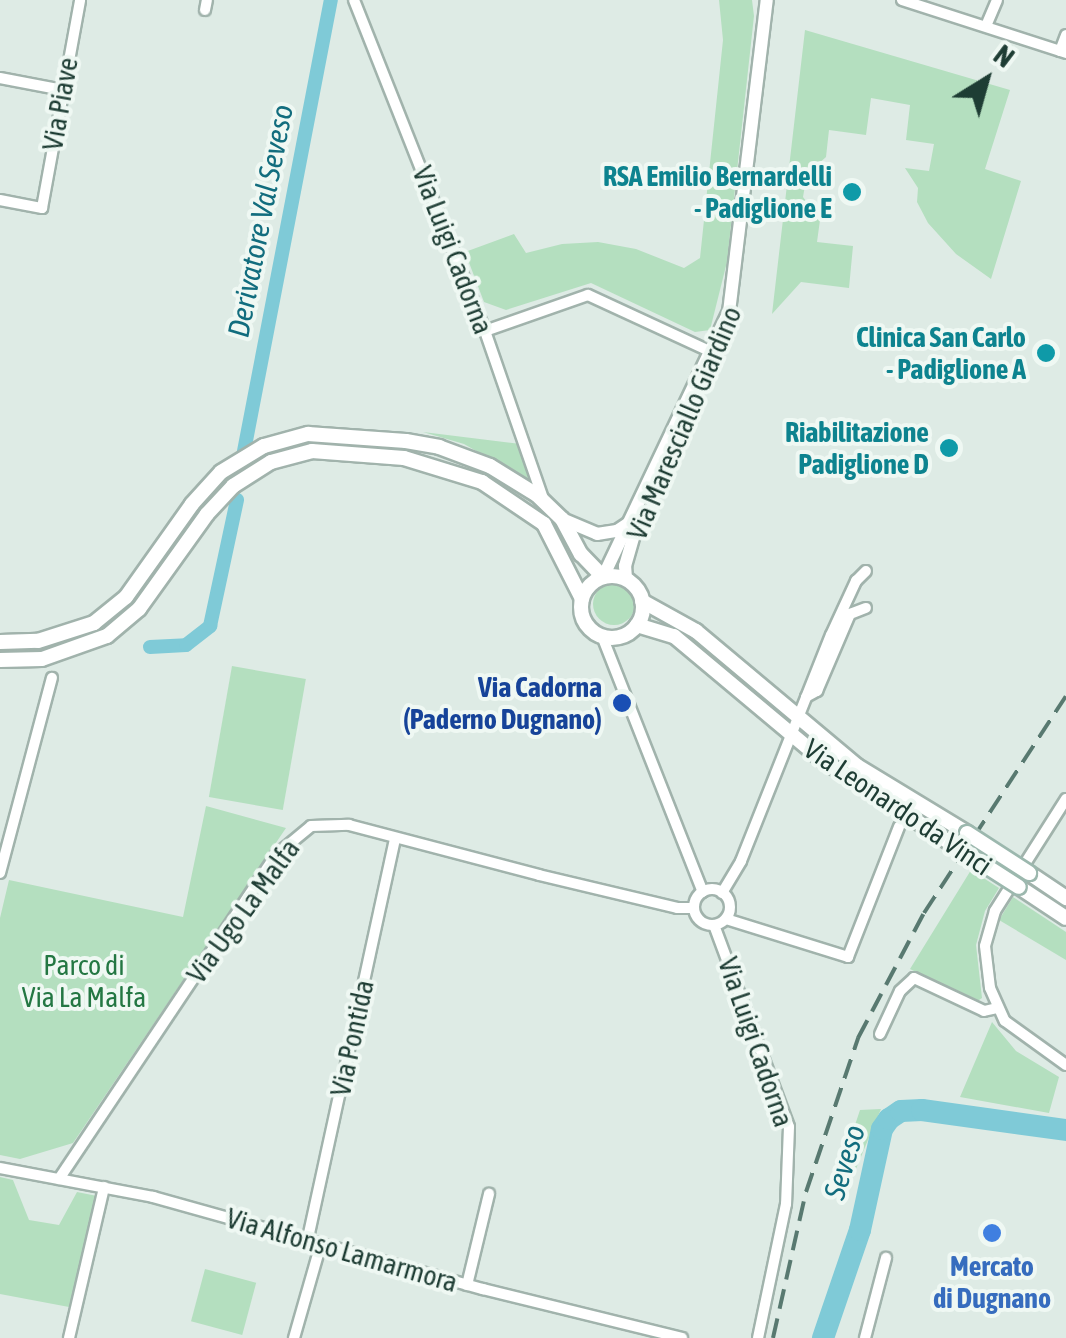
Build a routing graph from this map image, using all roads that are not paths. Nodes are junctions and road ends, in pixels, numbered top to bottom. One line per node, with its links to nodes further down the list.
1 (80, 0): 10 (street, Via Piave)
2 (354, 0): 12 (street, Via Luigi Cadorna)
3 (768, 0): 13 (street, Via Maresciallo Giardino)
4 (902, 0): 6 (street)
5 (996, 0): 6 (street)
6 (986, 26): 8 (street)
7 (1066, 35): 8 (street)
8 (1063, 52)
9 (0, 78): 10 (street)
10 (63, 90): 11 (street, Via Piave)
11 (0, 200)
12 (485, 331): 13 (street); 14 (street, Via Luigi Cadorna)
13 (715, 354): 16 (street, Via Maresciallo Giardino); 19 (street, Via Maresciallo Giardino)
14 (545, 502): 15 (main road); 25 (main road)
15 (562, 519): 16 (street, Via Maresciallo Giardino); 18 (main road)
16 (631, 522): 18 (street, Via Maresciallo Giardino)
17 (866, 572): 28 (street)
18 (602, 578): 19 (main road); 20 (main road)
19 (626, 579): 21 (main road)
20 (582, 599): 24 (main road); 26 (main road)
21 (642, 601): 23 (main road); 29 (main road, Via Leonardo da Vinci)
22 (866, 608): 28 (street)
23 (637, 625): 24 (main road); 30 (main road, Via Leonardo da Vinci)
24 (602, 636): 37 (street)
25 (0, 642)
26 (0, 660)
27 (52, 678): 34 (street)
28 (805, 697): 29 (street)
29 (797, 718): 30 (street); 35 (main road, Via Leonardo da Vinci, bridge)
30 (792, 735): 38 (street); 41 (main road, Via Leonardo da Vinci, bridge)
31 (1066, 799): 35 (street, Via Leonardo da Vinci)
32 (899, 827): 42 (street)
33 (395, 838): 40 (street, Via Ugo La Malfa); 48 (street, Via Ugo La Malfa); 51 (street, Via Pontida)
34 (3, 848): 36 (street)
35 (1028, 866): 39 (main road, Via Leonardo da Vinci); 44 (street)
36 (0, 873)
37 (703, 892): 38 (street); 40 (street)
38 (722, 893): 42 (street)
39 (1066, 898)
40 (694, 908): 43 (street)
41 (1066, 918)
42 (726, 919): 43 (street)
43 (714, 926): 58 (street, Via Luigi Cadorna)
44 (997, 1008): 45 (street); 46 (street)
45 (880, 1034)
46 (1066, 1065)
47 (0, 1168): 48 (street, Via Alfonso Lamarmora)
48 (58, 1179): 49 (street, Via Alfonso Lamarmora)
49 (104, 1186): 51 (street, Via Alfonso Lamarmora); 55 (street)
50 (489, 1194): 54 (street)
51 (308, 1238): 52 (street, Via Alfonso Lamarmora)
52 (322, 1244): 54 (street, Via Alfonso Lamarmora); 56 (street)
53 (886, 1258): 59 (street)
54 (467, 1285): 57 (street, Via Alfonso Lamarmora)
55 (70, 1338)
56 (294, 1338)
57 (682, 1338)
58 (758, 1338)
59 (866, 1338)

